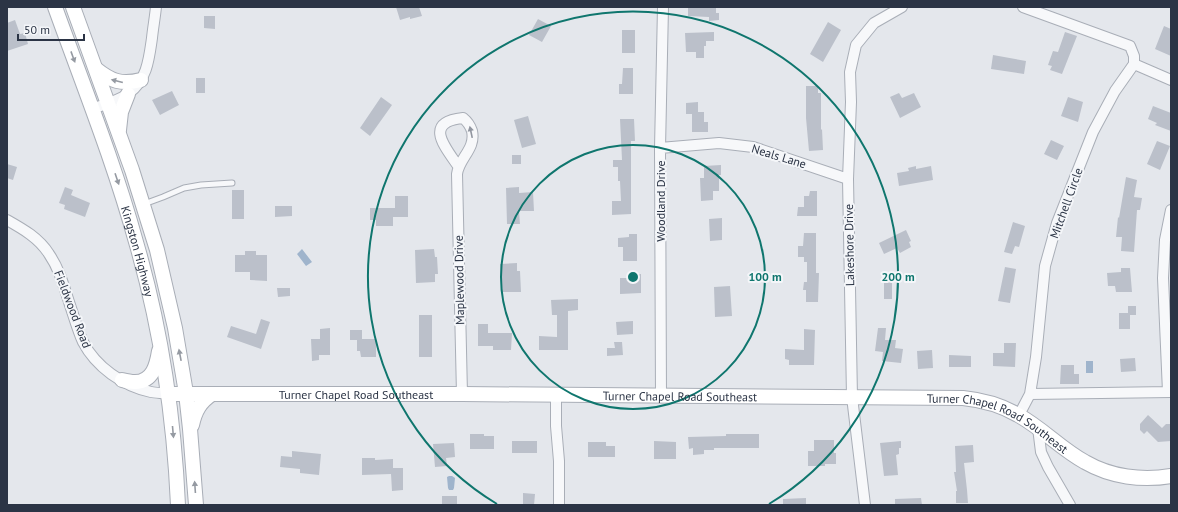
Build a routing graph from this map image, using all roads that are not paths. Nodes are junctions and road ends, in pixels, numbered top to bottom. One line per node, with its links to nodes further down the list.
1 (55, 7): 13 (main road, Kingston Highway, one-way to 13)
2 (73, 7): 8 (main road, Kingston Highway)
3 (156, 7): 9 (street)
4 (663, 7): 15 (street, Woodland Drive)
5 (902, 7): 17 (street, Lakeshore Drive)
6 (1023, 7): 7 (street)
7 (1134, 64): 10 (street); 30 (street, Mitchell Circle)
8 (96, 69): 9 (main road, one-way to 8); 12 (main road, Kingston Highway)
9 (141, 80): 11 (street)
10 (1171, 80)
11 (128, 94): 12 (street); 14 (main road)
12 (108, 103): 13 (street); 14 (main road, Kingston Highway)
13 (92, 109): 22 (main road, Kingston Highway, one-way to 22)
14 (118, 133): 19 (main road, Kingston Highway)
15 (660, 148): 17 (street, Neals Lane); 31 (street, Woodland Drive)
16 (458, 166): 28 (street, Maplewood Drive)
17 (848, 180): 32 (street, Lakeshore Drive)
18 (232, 183): 19 (lane)
19 (143, 204): 25 (main road, Kingston Highway, one-way to 19)
20 (1171, 210): 24 (street)
21 (7, 220): 23 (street, Fieldwood Road)
22 (160, 344): 23 (main road); 26 (main road, Kingston Highway)
23 (122, 380): 26 (street, Fieldwood Road)
24 (1170, 392): 30 (street)
25 (186, 393): 26 (main road, Turner Chapel Road Southeast); 27 (main road, Turner Chapel Road Southeast); 35 (main road, Kingston Highway)
26 (169, 394): 37 (main road, Kingston Highway, one-way to 37)
27 (212, 394): 28 (main road, Turner Chapel Road Southeast); 35 (main road)
28 (462, 394): 29 (main road, Turner Chapel Road Southeast)
29 (556, 394): 31 (main road, Turner Chapel Road Southeast); 39 (street)
30 (1030, 394): 33 (street, Mitchell Circle)
31 (661, 396): 32 (main road, Turner Chapel Road Southeast)
32 (852, 397): 33 (main road, Turner Chapel Road Southeast); 40 (street, Lakeshore Drive)
33 (1019, 415): 34 (main road, Turner Chapel Road Southeast)
34 (1038, 428): 36 (main road, Turner Chapel Road Southeast); 41 (street)
35 (190, 429): 38 (main road, one-way to 35)
36 (1171, 476)
37 (178, 505)
38 (196, 505)
39 (559, 505)
40 (865, 505)
41 (1070, 505)

